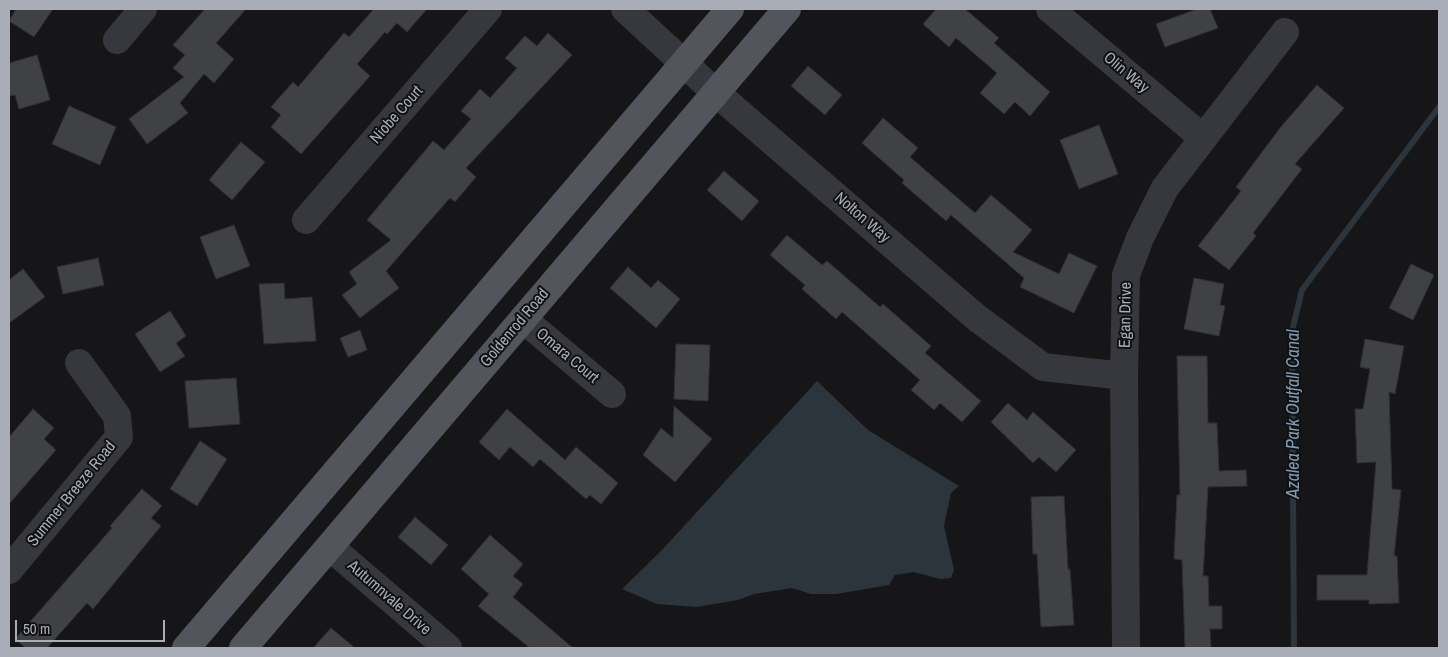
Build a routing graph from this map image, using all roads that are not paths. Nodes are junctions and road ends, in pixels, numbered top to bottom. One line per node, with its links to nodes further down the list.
1 (144, 9): 8 (street)
2 (488, 9): 12 (street, Niobe Court)
3 (625, 9): 9 (street, Nolton Way)
4 (730, 9): 9 (main road)
5 (787, 9): 10 (main road, Goldenrod Road)
6 (1050, 9): 11 (street, Olin Way)
7 (1285, 32): 11 (street, Egan Drive)
8 (117, 40)
9 (685, 62): 10 (street, Nolton Way); 19 (main road)
10 (715, 92): 13 (main road, Goldenrod Road); 15 (street, Nolton Way)
11 (1203, 138): 15 (street, Egan Drive)
12 (306, 220)
13 (523, 319): 16 (street, Omara Court); 17 (main road, Goldenrod Road)
14 (79, 363): 18 (street, Summer Breeze Road)
15 (1124, 376): 22 (street, Egan Drive)
16 (612, 394)
17 (330, 547): 20 (main road, Goldenrod Road); 21 (street, Autumnvale Drive)
18 (9, 570)
19 (189, 646)
20 (243, 648)
21 (448, 648)
22 (1126, 648)

